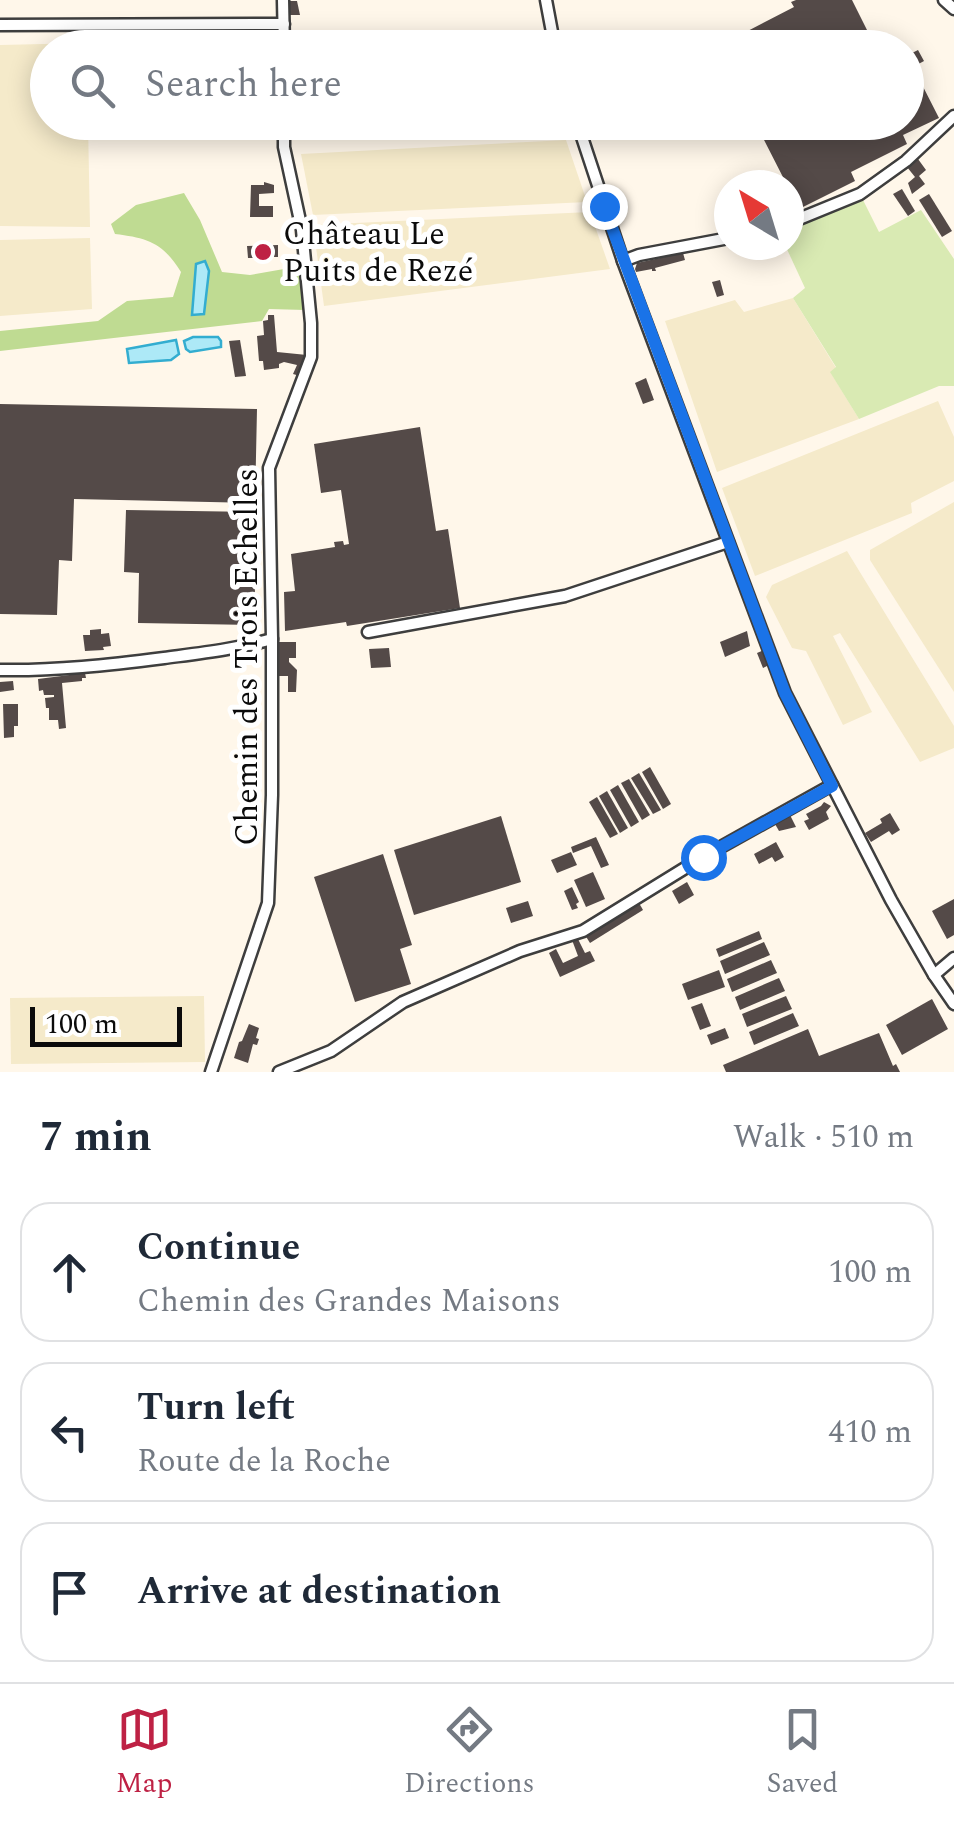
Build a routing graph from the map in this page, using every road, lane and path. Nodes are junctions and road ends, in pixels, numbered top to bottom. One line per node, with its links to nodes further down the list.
1 (283, 0): 5 (street)
2 (546, 0): 8 (street)
3 (944, 0): 4 (street)
4 (954, 9)
5 (284, 24): 6 (street); 7 (street)
6 (0, 25)
7 (284, 30)
8 (552, 30)
9 (954, 116): 12 (street)
10 (284, 140): 17 (street, Chemin des Trois Echelles)
11 (583, 140): 14 (street)
12 (804, 217)
13 (714, 241): 14 (street)
14 (624, 261): 15 (street)
15 (728, 542): 16 (street); 19 (street)
16 (368, 632)
17 (272, 640): 18 (street); 23 (street, Chemin des Trois Echelles)
18 (0, 670)
19 (832, 786): 21 (street); 24 (street)
20 (954, 958): 21 (street)
21 (934, 975): 22 (street)
22 (954, 1004)
23 (212, 1072)
24 (279, 1072)

